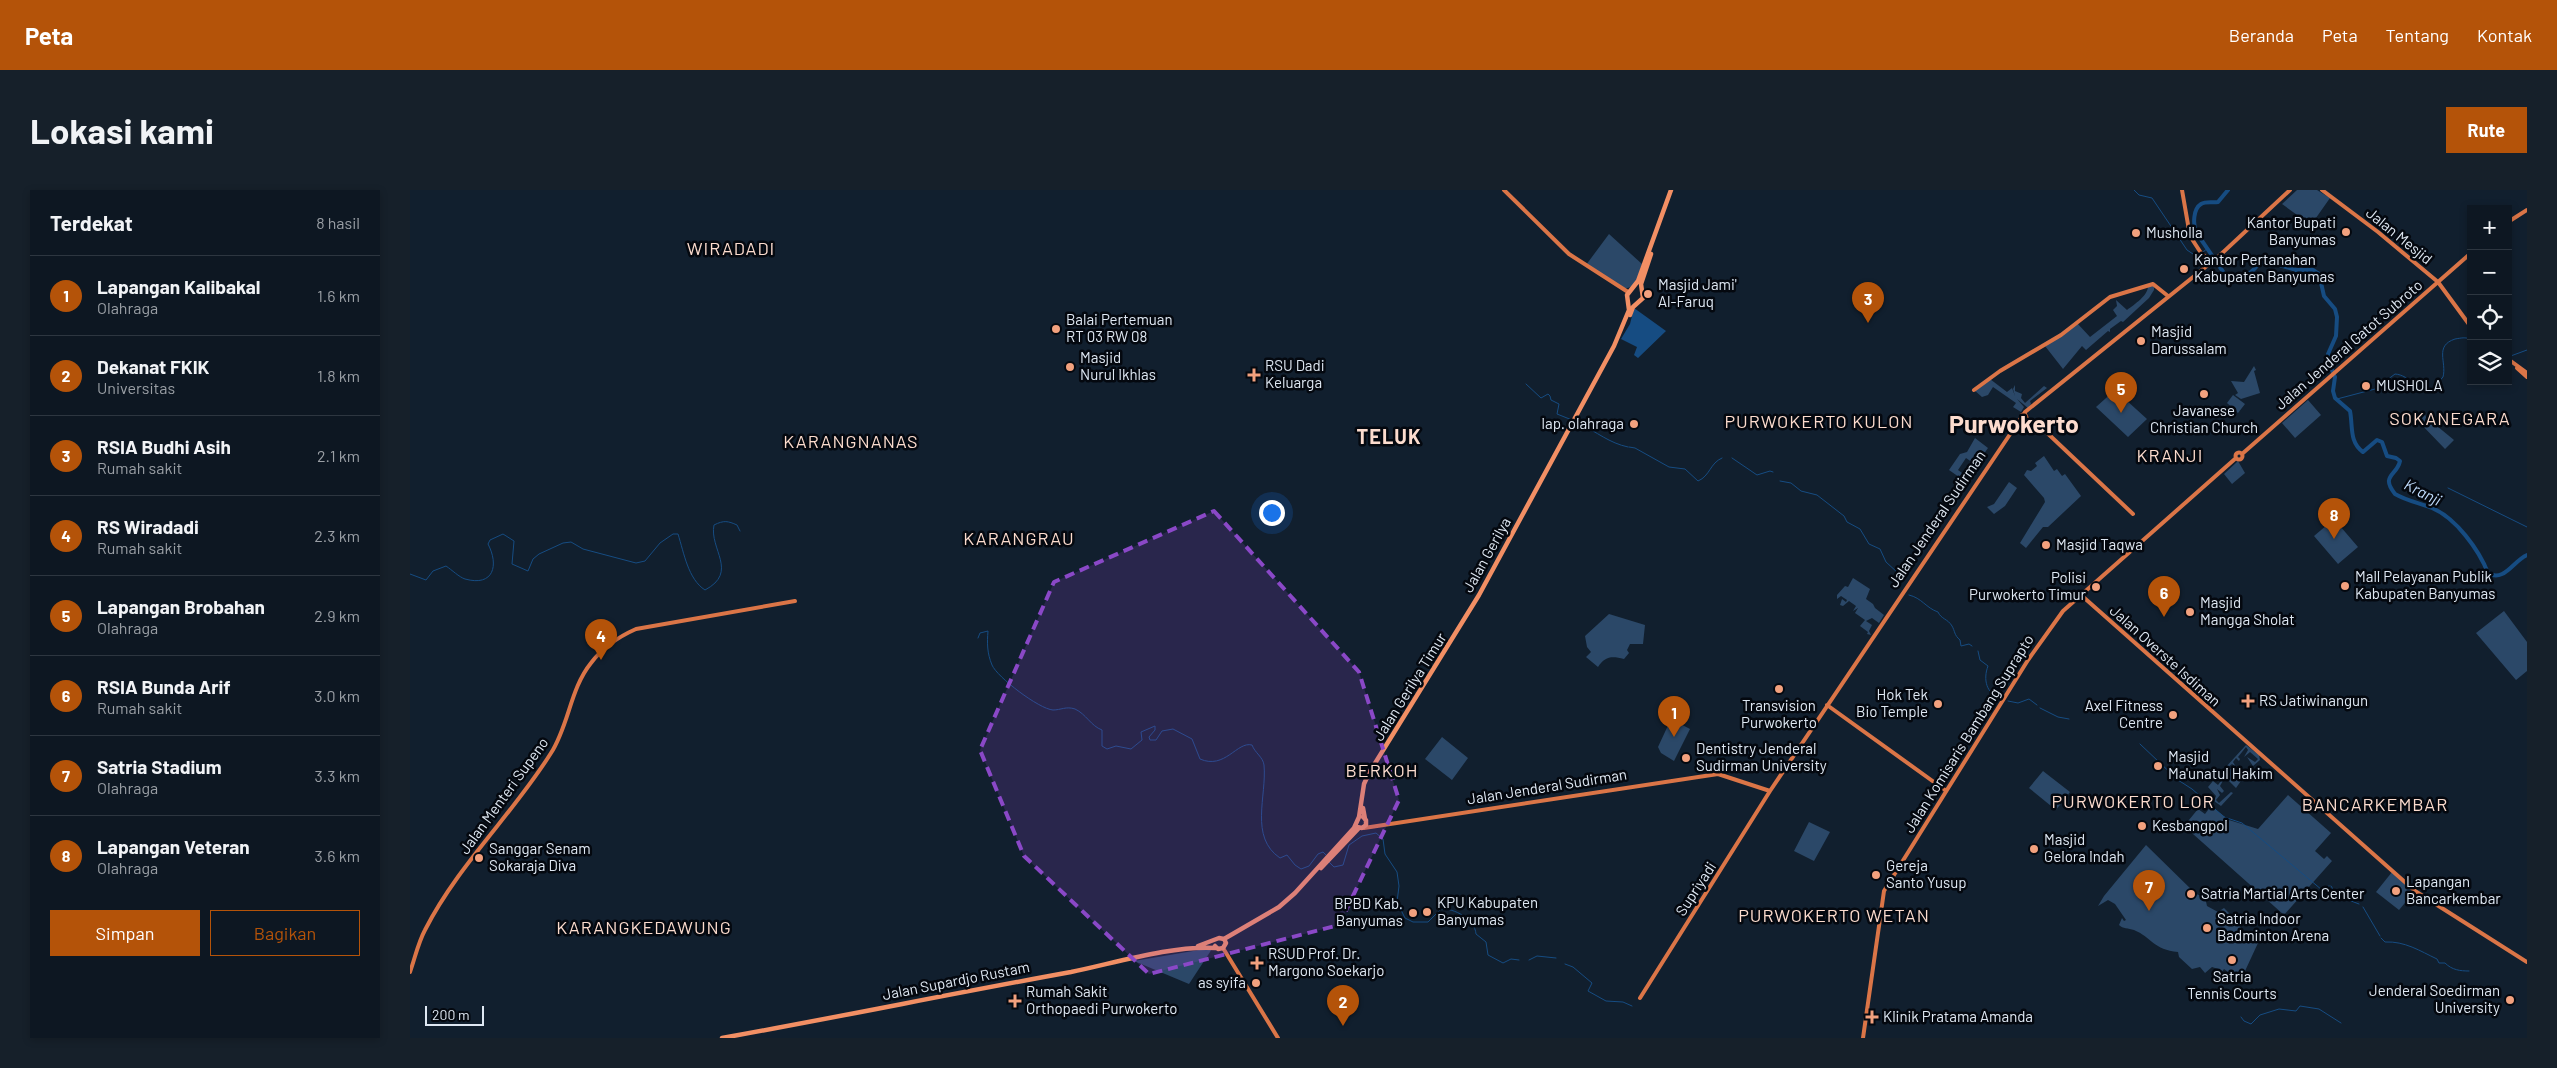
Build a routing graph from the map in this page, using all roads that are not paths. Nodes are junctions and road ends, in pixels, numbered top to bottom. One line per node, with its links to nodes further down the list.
1 (1504, 190): 14 (main road)
2 (1672, 190): 8 (highway)
3 (2182, 190): 9 (main road)
4 (2292, 190): 11 (main road, Jalan Jenderal Sudirman)
5 (2322, 190): 13 (main road, Jalan Mesjid)
6 (2527, 210): 7 (main road)
7 (2512, 219)
8 (1652, 248): 14 (highway); 15 (highway)
9 (2200, 252): 11 (main road); 12 (main road)
10 (2467, 257): 13 (main road, Jalan Jenderal Gatot Subroto)
11 (2212, 261): 12 (main road, Jalan Jenderal Sudirman)
12 (2206, 267): 16 (main road, Jalan Jenderal Sudirman)
13 (2438, 282): 19 (main road, Jalan Mesjid); 27 (main road, Jalan Jenderal Gatot Subroto)
14 (1630, 291): 15 (highway); 17 (highway)
15 (1642, 292): 18 (highway)
16 (2168, 296): 23 (main road); 24 (main road, Jalan Jenderal Sudirman)
17 (1627, 299): 18 (highway); 20 (highway, Jalan Gerilya)
18 (1638, 304): 20 (highway, Jalan Gerilya)
19 (2467, 322)
20 (1617, 343): 26 (highway, Jalan Gerilya)
21 (2512, 362): 22 (main road)
22 (2527, 375)
23 (1975, 391)
24 (2022, 415): 25 (main road); 31 (main road, Jalan Jenderal Sudirman)
25 (2133, 514)
26 (1496, 568): 28 (highway, Jalan Gerilya); 30 (highway, Jalan Gerilya)
27 (2081, 595): 33 (main road, Jalan Komisaris Bambang Suprapto); 44 (main road, Jalan Overste Isdiman)
28 (1479, 600): 30 (highway, Jalan Gerilya Timur)
29 (795, 601): 45 (main road, Jalan Menteri Supeno)
30 (1436, 669): 32 (highway, Jalan Gerilya Timur)
31 (1827, 705): 33 (main road); 34 (main road, Jalan Jenderal Sudirman)
32 (1374, 766): 35 (highway); 36 (highway, Jalan Gerilya Timur)
33 (1945, 790): 49 (main road, Jalan Komisaris Bambang Suprapto)
34 (1770, 791): 38 (main road, Jalan Jenderal Sudirman); 46 (main road, Supriyadi)
35 (1359, 817): 36 (highway); 37 (highway)
36 (1366, 819): 37 (highway, Jalan Gerilya Timur); 38 (main road)
37 (1359, 826): 38 (main road, Jalan Jenderal Sudirman); 40 (highway)
38 (1375, 826)
39 (1216, 940): 40 (highway); 41 (highway, Jalan Supardjo Rustam); 42 (highway)
40 (1225, 941): 43 (highway)
41 (1195, 948): 42 (highway, Jalan Supardjo Rustam); 47 (highway, Jalan Supardjo Rustam)
42 (1216, 948): 43 (highway)
43 (1223, 948): 48 (main road)
44 (2527, 962)
45 (410, 972)
46 (1640, 998)
47 (722, 1038)
48 (1278, 1038)
49 (1863, 1038)

